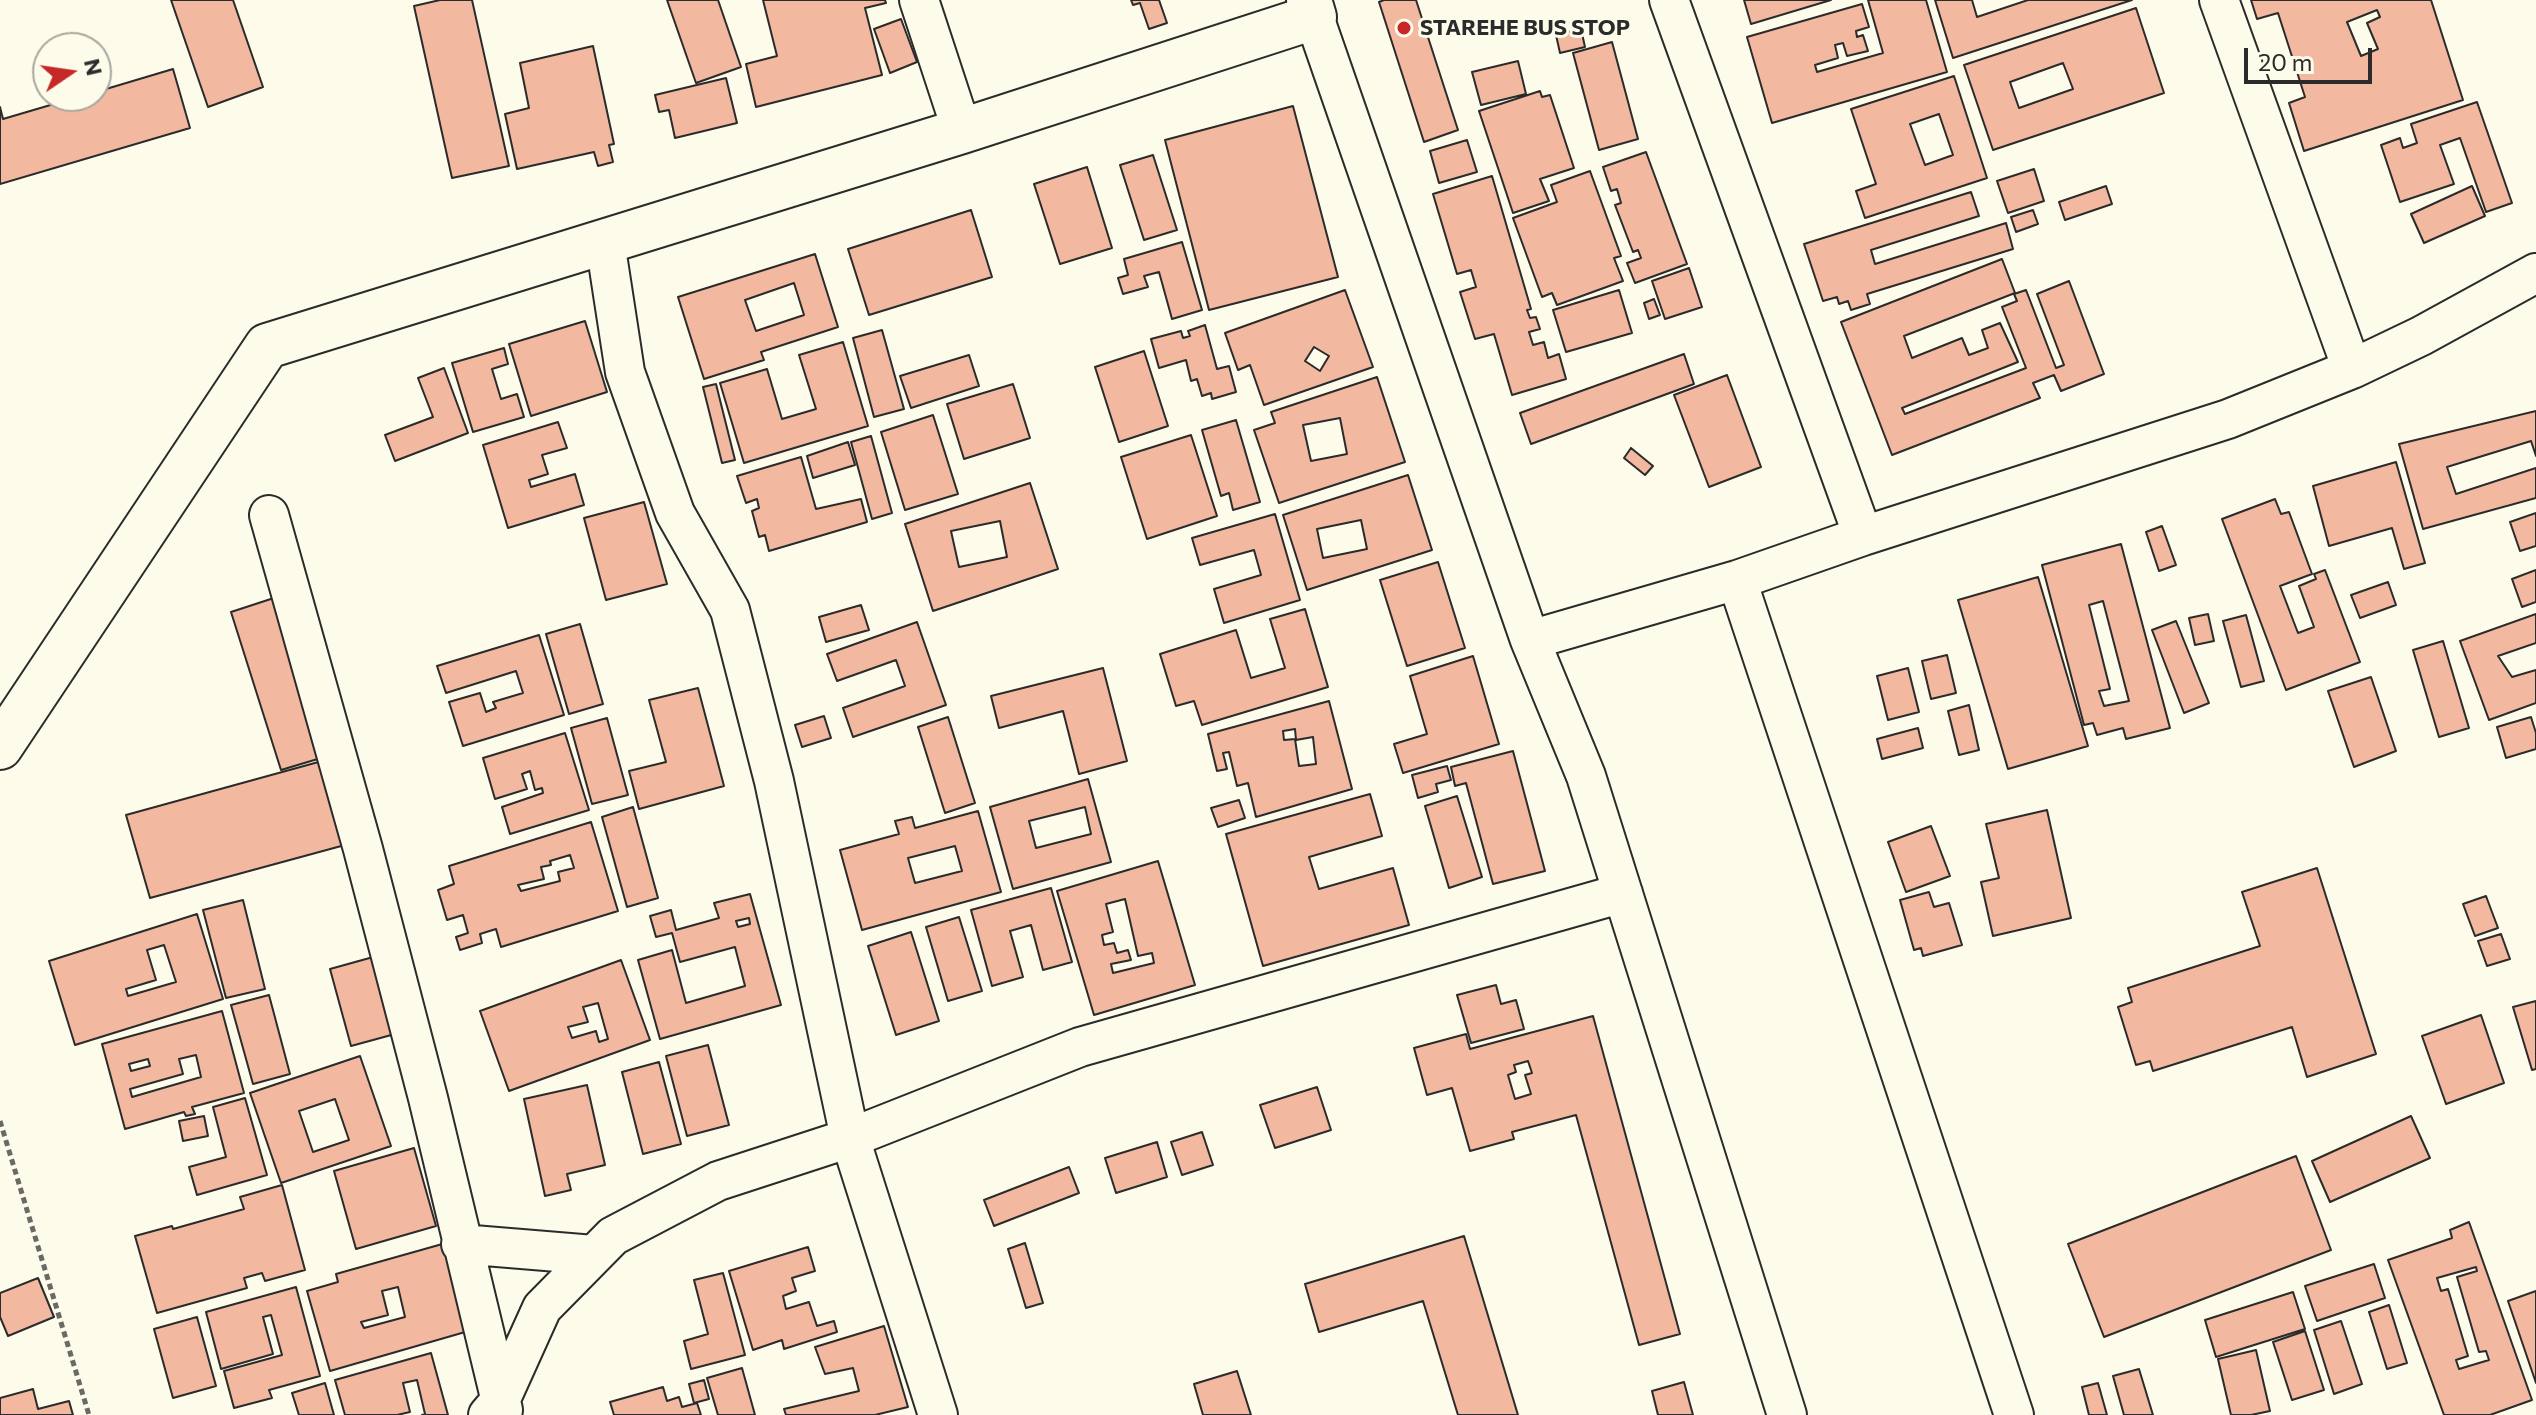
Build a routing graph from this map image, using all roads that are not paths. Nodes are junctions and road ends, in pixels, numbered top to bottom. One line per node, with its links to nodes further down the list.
1 (919, 0): 5 (street)
2 (1669, 0): 10 (street)
3 (2219, 0): 8 (street)
4 (1311, 9): 5 (street); 12 (street)
5 (962, 131): 6 (street)
6 (605, 242): 13 (street); 15 (street)
7 (2536, 273): 8 (street)
8 (2352, 369): 10 (street)
9 (269, 515): 16 (street)
10 (1863, 536): 11 (street)
11 (1737, 580): 12 (street); 21 (street)
12 (1530, 640): 14 (street)
13 (0, 747)
14 (1623, 893): 15 (street); 20 (street)
15 (850, 1138): 17 (street); 19 (street)
16 (461, 1244): 17 (street); 18 (street)
17 (594, 1255): 18 (street)
18 (497, 1410)
19 (938, 1415)
20 (1787, 1415)
21 (2014, 1415)

